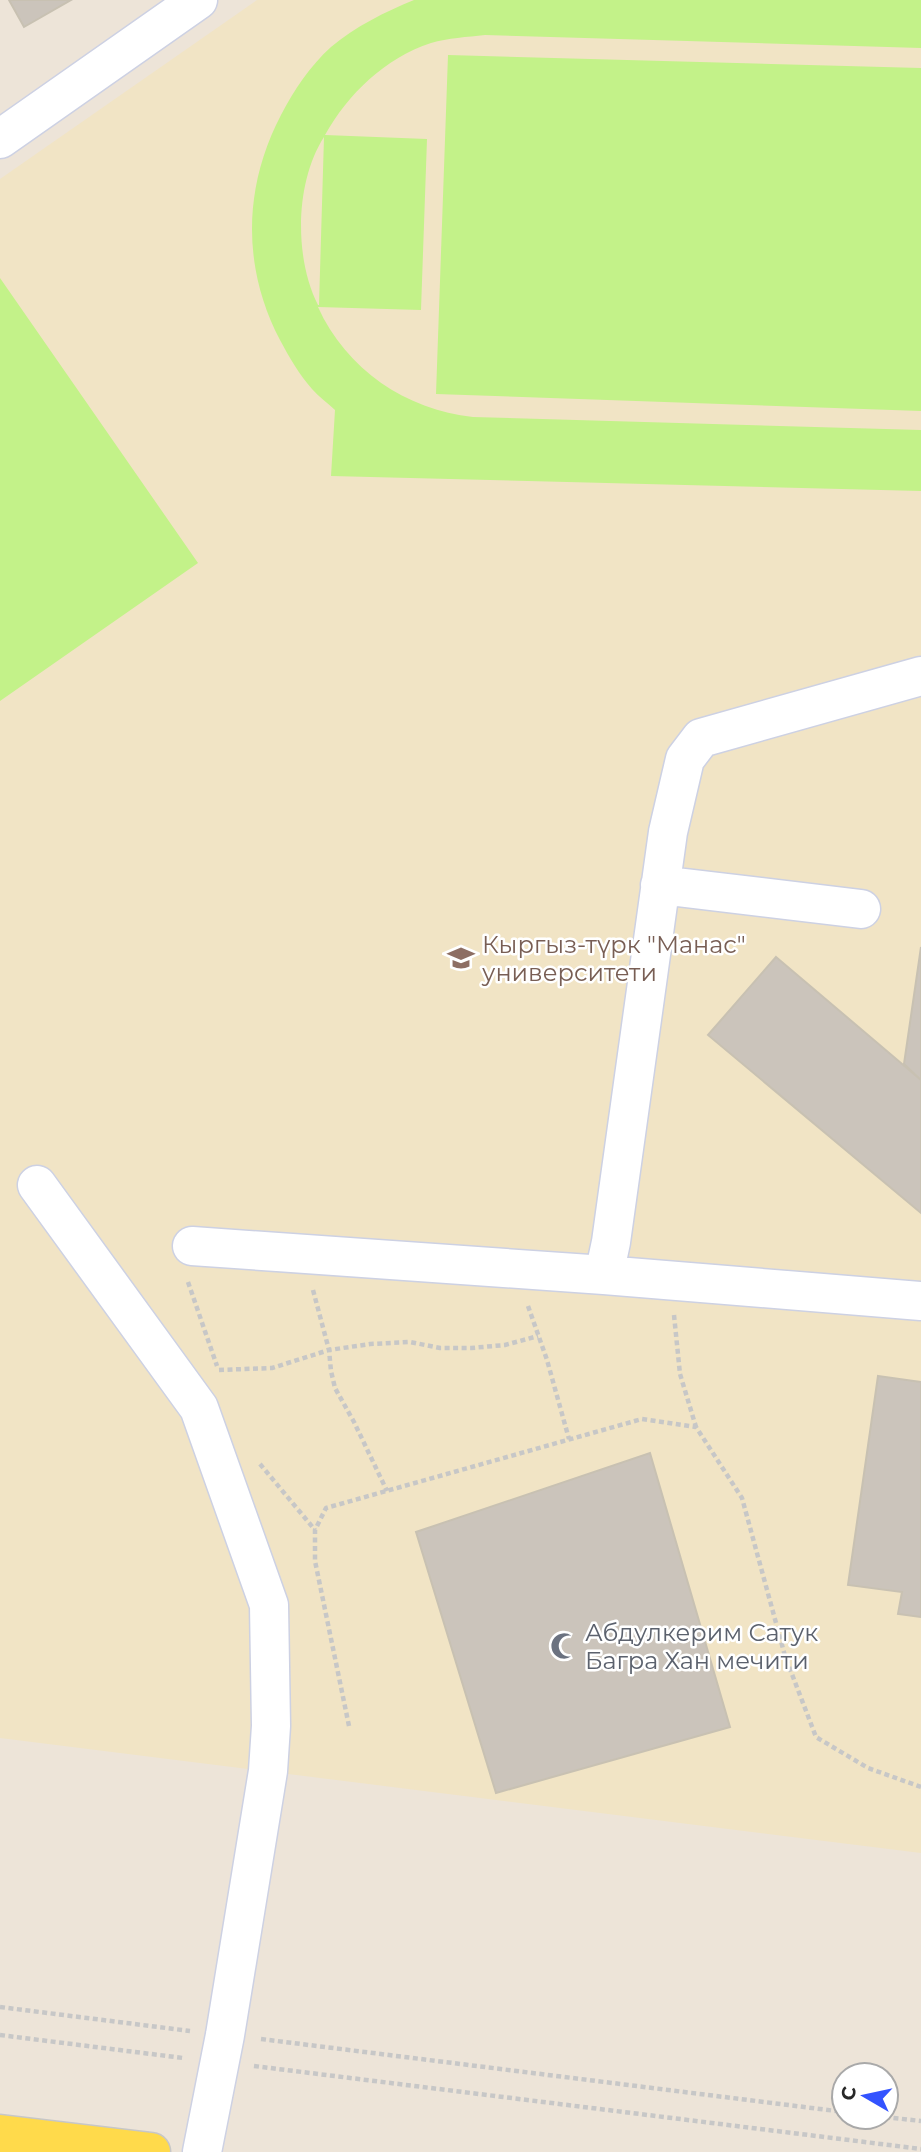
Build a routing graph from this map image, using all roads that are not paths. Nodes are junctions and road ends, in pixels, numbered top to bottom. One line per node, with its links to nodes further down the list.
1 (198, 0): 2 (street)
2 (0, 139)
3 (921, 676): 4 (street)
4 (660, 885): 5 (street); 8 (street)
5 (861, 909)
6 (37, 1185): 12 (street)
7 (192, 1246): 8 (street)
8 (604, 1275): 9 (street)
9 (921, 1301)
10 (0, 2134): 11 (main road)
11 (151, 2152)
12 (202, 2152)

